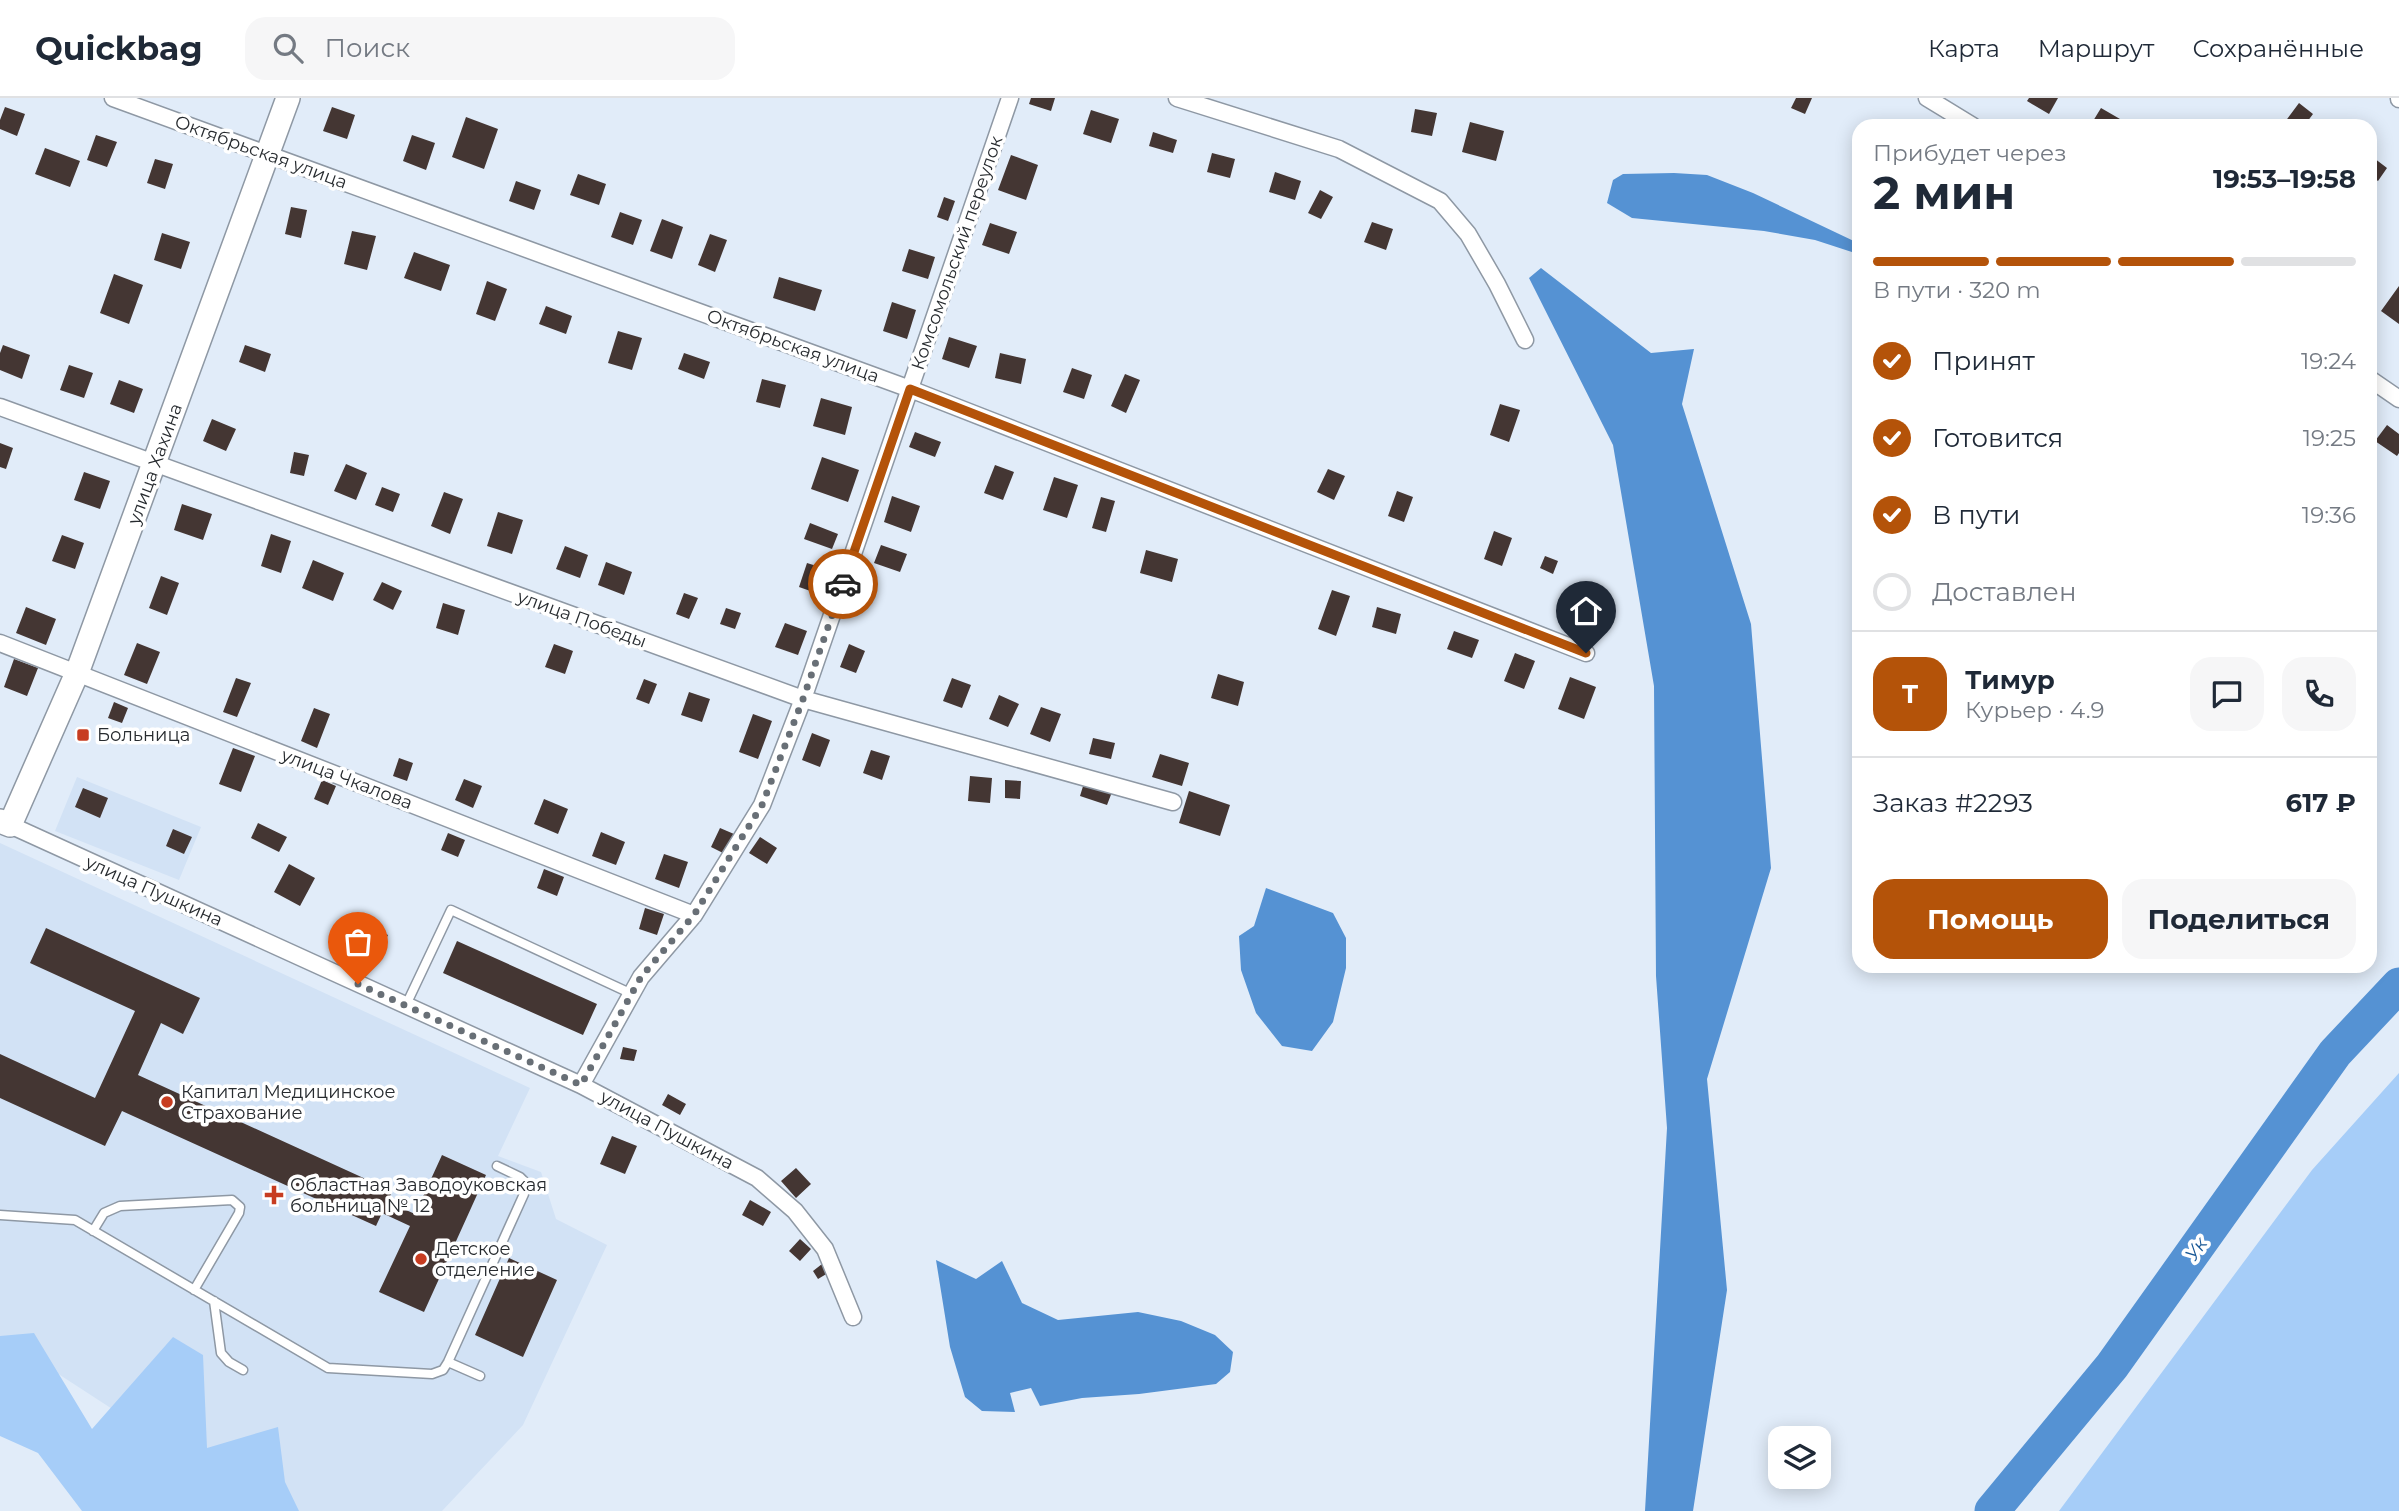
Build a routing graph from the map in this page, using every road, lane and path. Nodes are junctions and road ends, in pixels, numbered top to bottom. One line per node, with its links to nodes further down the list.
1 (113, 98): 7 (street, Октябрьская улица)
2 (288, 98): 7 (street, улица Хахина)
3 (1010, 98): 10 (street, Комсомольский переулок)
4 (1177, 98): 8 (street)
5 (1927, 98): 6 (street)
6 (1962, 119)
7 (268, 155): 10 (street, Октябрьская улица); 13 (street, улица Хахина)
8 (1525, 340)
9 (2377, 384): 11 (street)
10 (910, 389): 15 (street, Октябрьская улица); 17 (street, Комсомольский переулок)
11 (2399, 399)
12 (0, 407): 13 (street, улица Победы)
13 (155, 464): 16 (street, улица Хахина); 17 (street, улица Победы)
14 (0, 643): 16 (street, улица Чкалова)
15 (1586, 653)
16 (77, 673): 19 (street, улица Хахина); 20 (street, улица Чкалова)
17 (803, 699): 18 (street, улица Победы); 20 (street, Комсомольский переулок)
18 (1174, 803)
19 (5, 823): 22 (street, улица Пушкина)
20 (694, 915): 21 (street, Комсомольский переулок)
21 (632, 994): 22 (lane); 23 (street, Комсомольский переулок)
22 (406, 1005): 23 (street, улица Пушкина)
23 (581, 1085): 29 (street, улица Пушкина)
24 (497, 1166): 30 (lane)
25 (0, 1215): 26 (lane)
26 (93, 1231): 27 (lane); 27 (lane)
27 (194, 1290): 28 (lane)
28 (214, 1301): 30 (lane); 31 (lane)
29 (853, 1317)
30 (448, 1362): 32 (lane)
31 (243, 1370)
32 (480, 1376)

